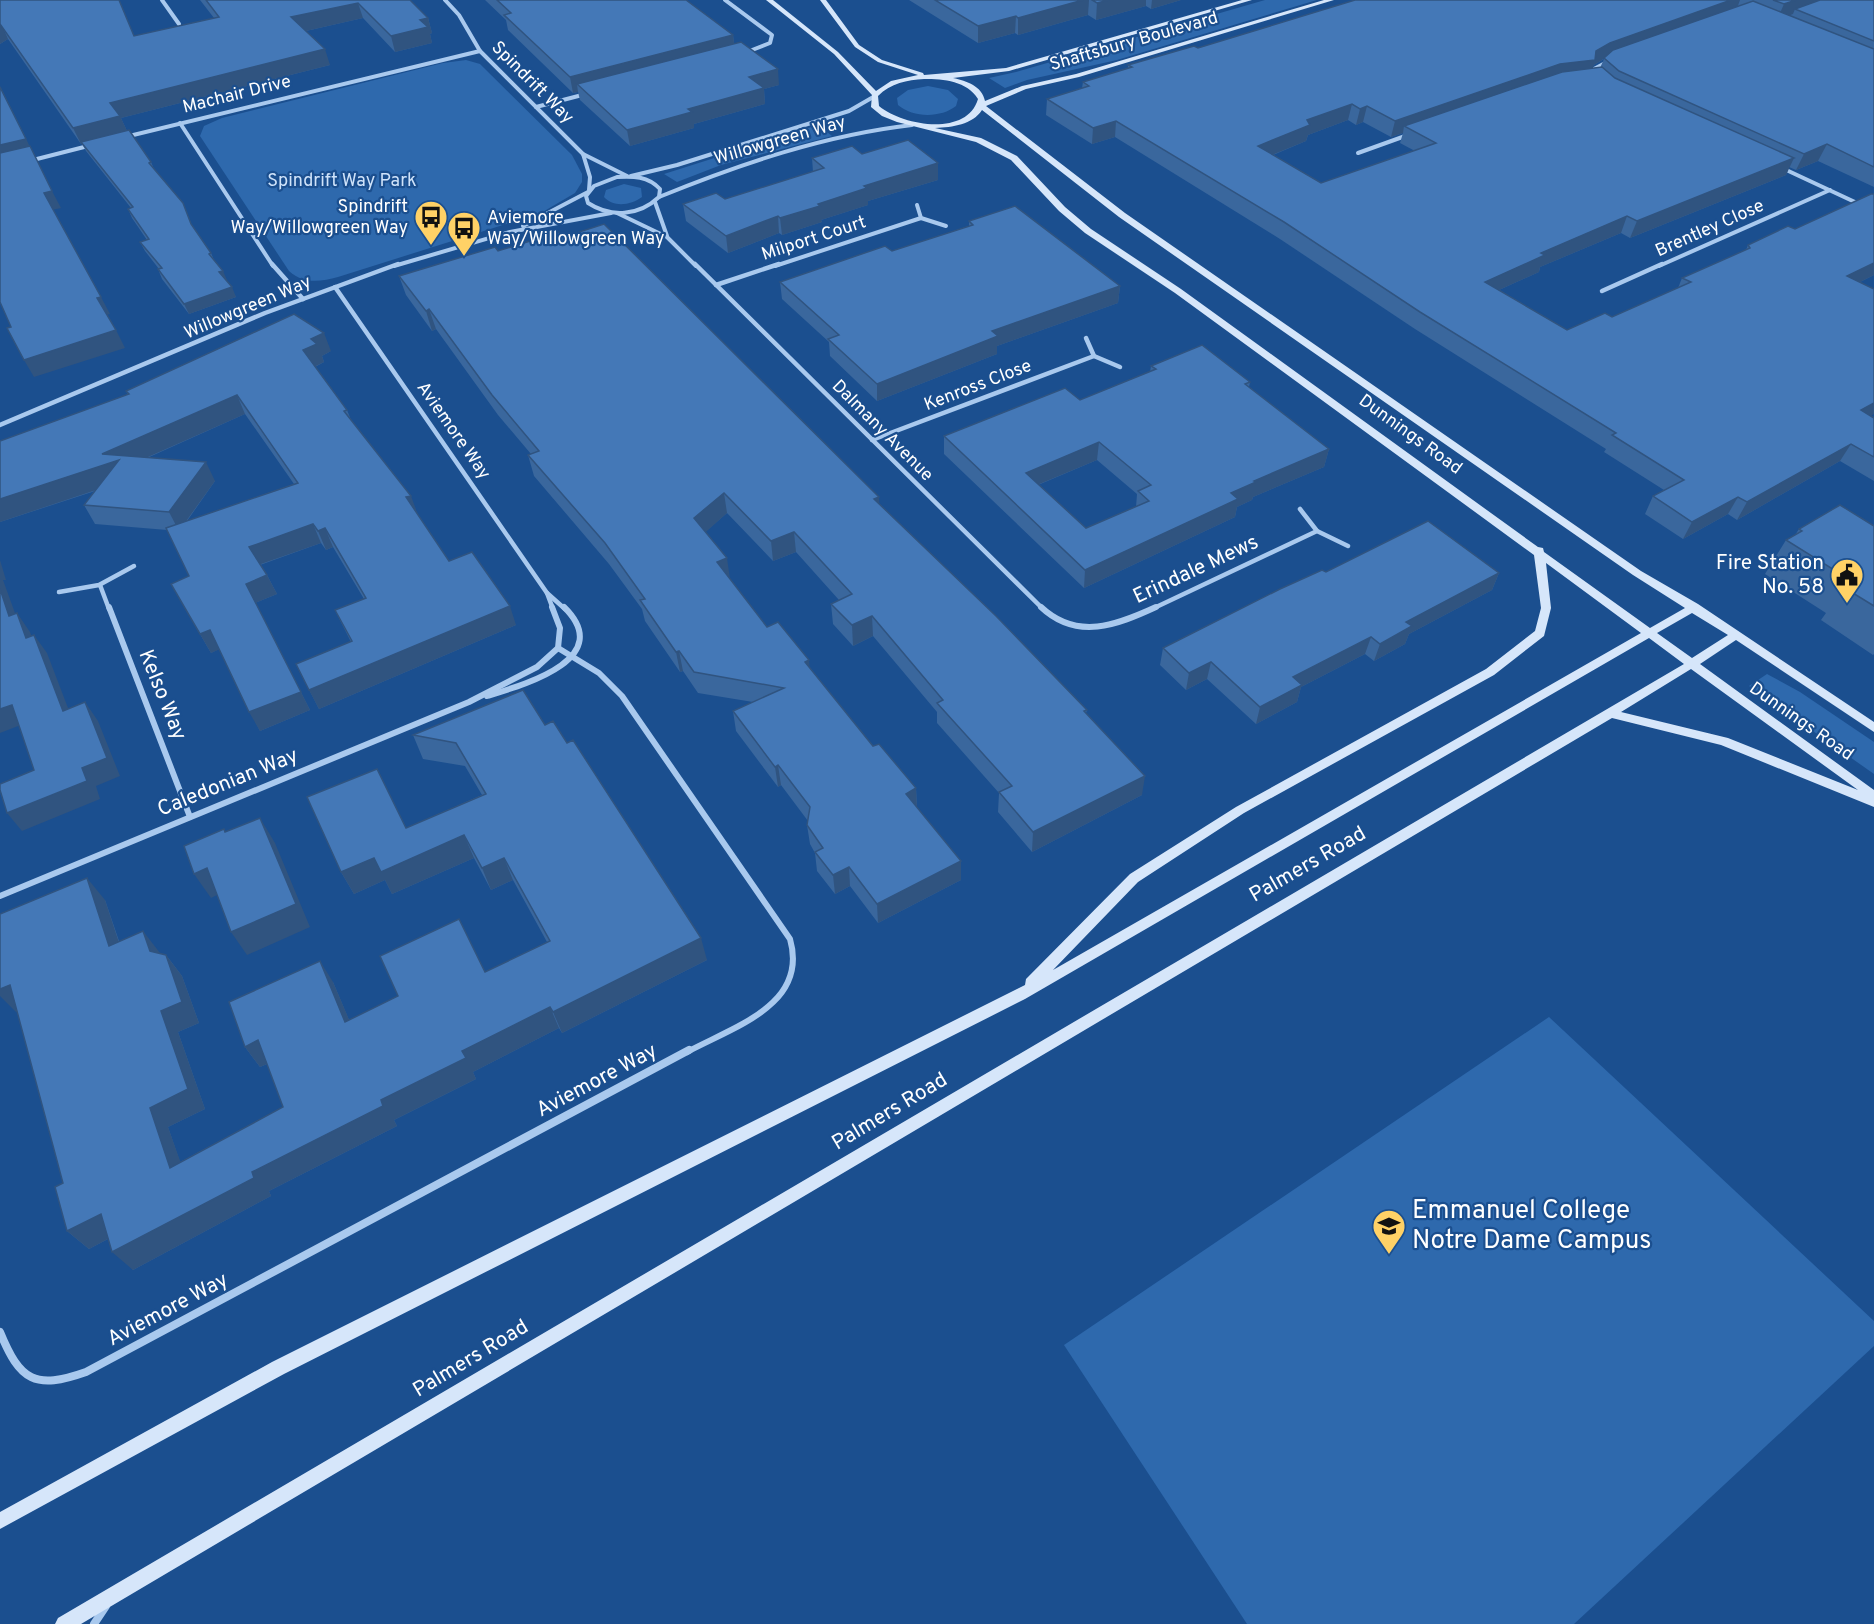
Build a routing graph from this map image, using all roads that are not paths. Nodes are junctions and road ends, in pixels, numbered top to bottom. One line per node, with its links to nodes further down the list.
1 (162, 0): 8 (street)
2 (445, 0): 9 (street, Spindrift Way)
3 (725, 0): 10 (street)
4 (769, 0): 15 (main road)
5 (823, 0): 12 (main road)
6 (1249, 0): 12 (main road, Shaftsbury Boulevard)
7 (1331, 0): 16 (main road, Shaftsbury Boulevard)
8 (178, 24)
9 (480, 51): 17 (street, Spindrift Way); 18 (street, Machair Drive)
10 (743, 53)
11 (1617, 58): 13 (street)
12 (935, 77): 15 (main road, Shaftsbury Boulevard); 16 (main road, Dunnings Road)
13 (1587, 80)
14 (589, 93): 17 (street)
15 (875, 95): 19 (main road, Dunnings Road); 27 (street, Willowgreen Way)
16 (982, 106): 19 (main road, Shaftsbury Boulevard); 57 (main road, Dunnings Road)
17 (536, 107): 24 (street, Spindrift Way)
18 (180, 123): 21 (street, Machair Drive); 43 (street)
19 (915, 126): 30 (street, Willowgreen Way); 52 (main road, Dunnings Road)
20 (1414, 133): 23 (street)
21 (115, 139)
22 (94, 144): 25 (street)
23 (1358, 153)
24 (583, 154): 27 (street, Spindrift Way); 29 (street)
25 (21, 162)
26 (1776, 165): 28 (street)
27 (629, 176): 29 (street, Willowgreen Way); 30 (street, Spindrift Way)
28 (1830, 190): 33 (street); 42 (street, Brentley Close)
29 (588, 191): 34 (street); 38 (street, Willowgreen Way)
30 (659, 197): 31 (street)
31 (655, 202): 35 (street); 39 (street, Dalmany Avenue)
32 (917, 205): 36 (street)
33 (1874, 211)
34 (611, 213): 35 (street, Willowgreen Way); 38 (street, Willowgreen Way)
35 (617, 213): 39 (street, Dalmany Avenue)
36 (921, 218): 37 (street); 40 (street, Milport Court)
37 (946, 226)
38 (512, 231): 41 (street, Willowgreen Way)
39 (667, 237): 40 (street, Dalmany Avenue)
40 (716, 285): 48 (street, Dalmany Avenue)
41 (335, 286): 43 (street, Willowgreen Way); 56 (street, Aviemore Way)
42 (1602, 291)
43 (303, 299): 47 (street, Willowgreen Way)
44 (1086, 338): 45 (street)
45 (1094, 356): 46 (street); 48 (street, Kenross Close)
46 (1120, 367)
47 (0, 425)
48 (872, 440): 58 (street, Dalmany Avenue)
49 (1300, 509): 50 (street)
50 (1317, 531): 51 (street); 58 (street, Erindale Mews)
51 (1348, 546)
52 (1539, 550): 59 (main road, Dunnings Road); 71 (main road)
53 (134, 566): 54 (street)
54 (100, 585): 55 (street); 69 (street, Kelso Way)
55 (59, 591)
56 (547, 593): 61 (street, Aviemore Way); 62 (street, Aviemore Way)
57 (1694, 607): 59 (main road, Palmers Road); 60 (main road, Dunnings Road)
58 (1088, 629)
59 (1649, 633): 63 (main road, Dunnings Road); 71 (main road, Palmers Road)
60 (1736, 634): 63 (main road, Palmers Road); 66 (main road, Dunnings Road)
61 (558, 648): 62 (street); 64 (street, Caledonian Way)
62 (573, 656): 64 (street, Caledonian Way); 72 (street, Aviemore Way)
63 (1690, 665): 65 (main road, Palmers Road); 67 (main road, Dunnings Road)
64 (469, 702): 69 (street, Caledonian Way)
65 (1610, 713): 68 (main road); 74 (main road, Palmers Road)
66 (1874, 728)
67 (1874, 796)
68 (1874, 802)
69 (190, 817): 70 (street, Caledonian Way)
70 (0, 896)
71 (1020, 995): 73 (main road, Palmers Road)
72 (0, 1332)
73 (0, 1521)
74 (113, 1595): 75 (main road, Palmers Road); 76 (street)
75 (64, 1624)
76 (94, 1624)

